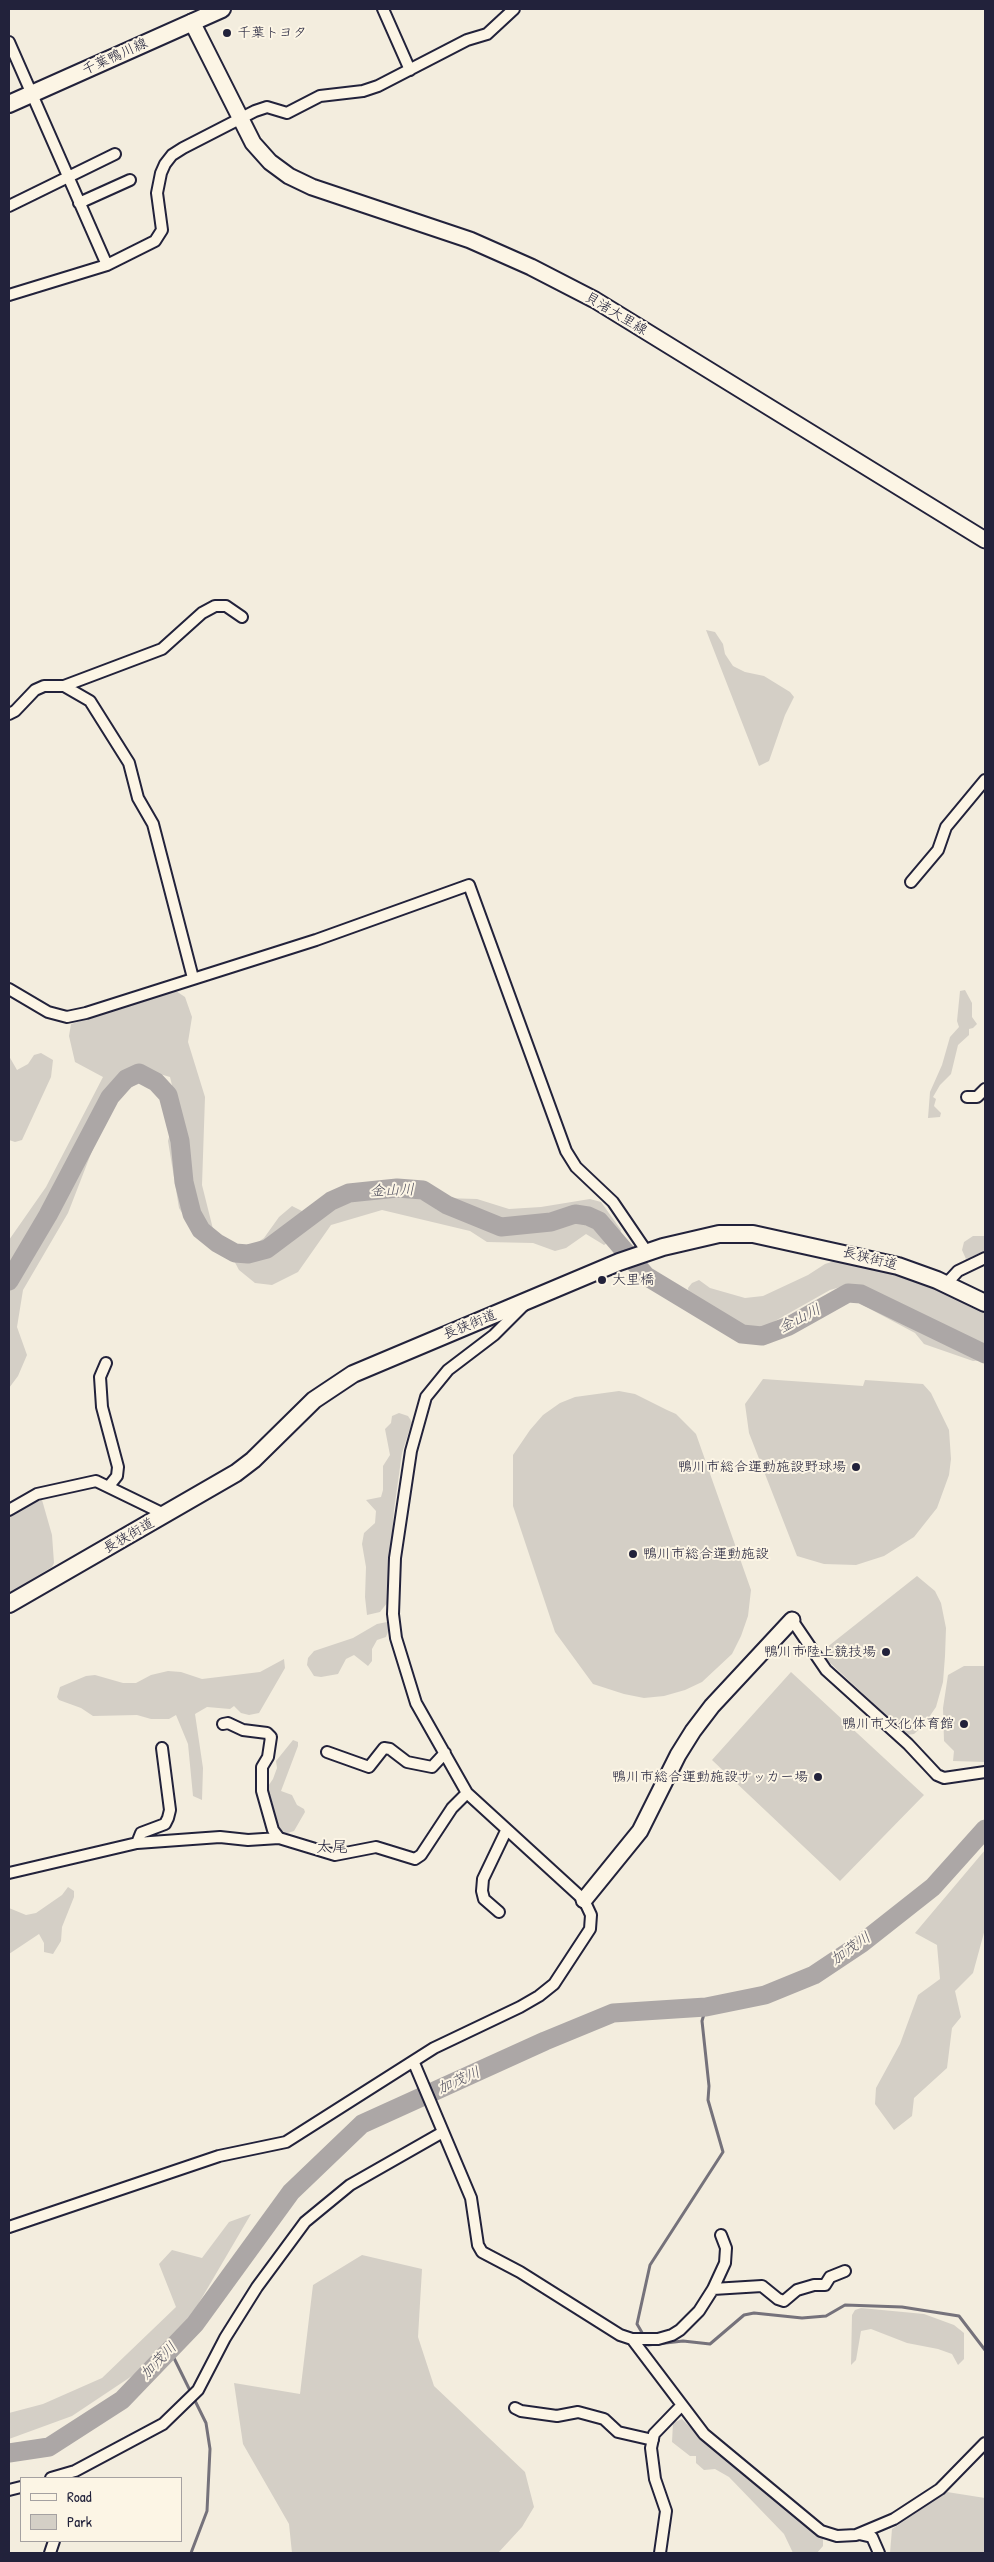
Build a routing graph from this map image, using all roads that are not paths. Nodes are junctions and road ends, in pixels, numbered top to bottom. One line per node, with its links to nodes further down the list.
1 (222, 9): 4 (main road, 千葉鴨川線)
2 (383, 9): 6 (street)
3 (514, 9): 6 (street)
4 (192, 22): 7 (main road, 千葉鴨川線); 9 (street, 貝渚大里線)
5 (9, 42): 7 (street)
6 (410, 70): 9 (street)
7 (31, 94): 8 (main road, 千葉鴨川線); 11 (street)
8 (9, 104)
9 (239, 118): 15 (street); 17 (street, 貝渚大里線)
10 (115, 154): 11 (street)
11 (68, 177): 13 (street); 14 (street)
12 (130, 180): 13 (street)
13 (79, 203): 15 (street)
14 (9, 206)
15 (107, 265): 16 (street)
16 (9, 295)
17 (985, 540)
18 (242, 618): 19 (street)
19 (64, 686): 20 (street); 23 (street)
20 (9, 714)
21 (984, 786): 22 (street)
22 (910, 882)
23 (193, 978): 24 (street); 27 (street)
24 (9, 989)
25 (985, 1089): 26 (street)
26 (968, 1097)
27 (646, 1252): 29 (main road, 長狭街道); 30 (main road, 長狭街道)
28 (985, 1258): 29 (street)
29 (946, 1284): 31 (main road, 長狭街道)
30 (527, 1301): 35 (main road, 長狭街道); 41 (street)
31 (985, 1303)
32 (106, 1363): 33 (street)
33 (110, 1486): 34 (street); 35 (street)
34 (9, 1510)
35 (166, 1515): 36 (main road, 長狭街道)
36 (9, 1604)
37 (792, 1620): 42 (street); 48 (street)
38 (223, 1724): 45 (street)
39 (162, 1748): 46 (street)
40 (327, 1752): 41 (street)
41 (445, 1753): 43 (street)
42 (985, 1772)
43 (467, 1794): 44 (street); 45 (street)
44 (506, 1831): 48 (street); 49 (street)
45 (280, 1838): 46 (street)
46 (138, 1843): 47 (street)
47 (9, 1873)
48 (584, 1900): 50 (street)
49 (500, 1912)
50 (414, 2063): 51 (street); 52 (street)
51 (443, 2132): 56 (street); 61 (street)
52 (9, 2227)
53 (721, 2235): 55 (street)
54 (845, 2271): 55 (street)
55 (713, 2289): 56 (street)
56 (632, 2339): 57 (street)
57 (682, 2405): 59 (street); 63 (street)
58 (515, 2408): 59 (street)
59 (653, 2440): 64 (street)
60 (985, 2443): 63 (street)
61 (74, 2475): 62 (street)
62 (59, 2477)
63 (859, 2534): 65 (street)
64 (660, 2553)
65 (879, 2553)

